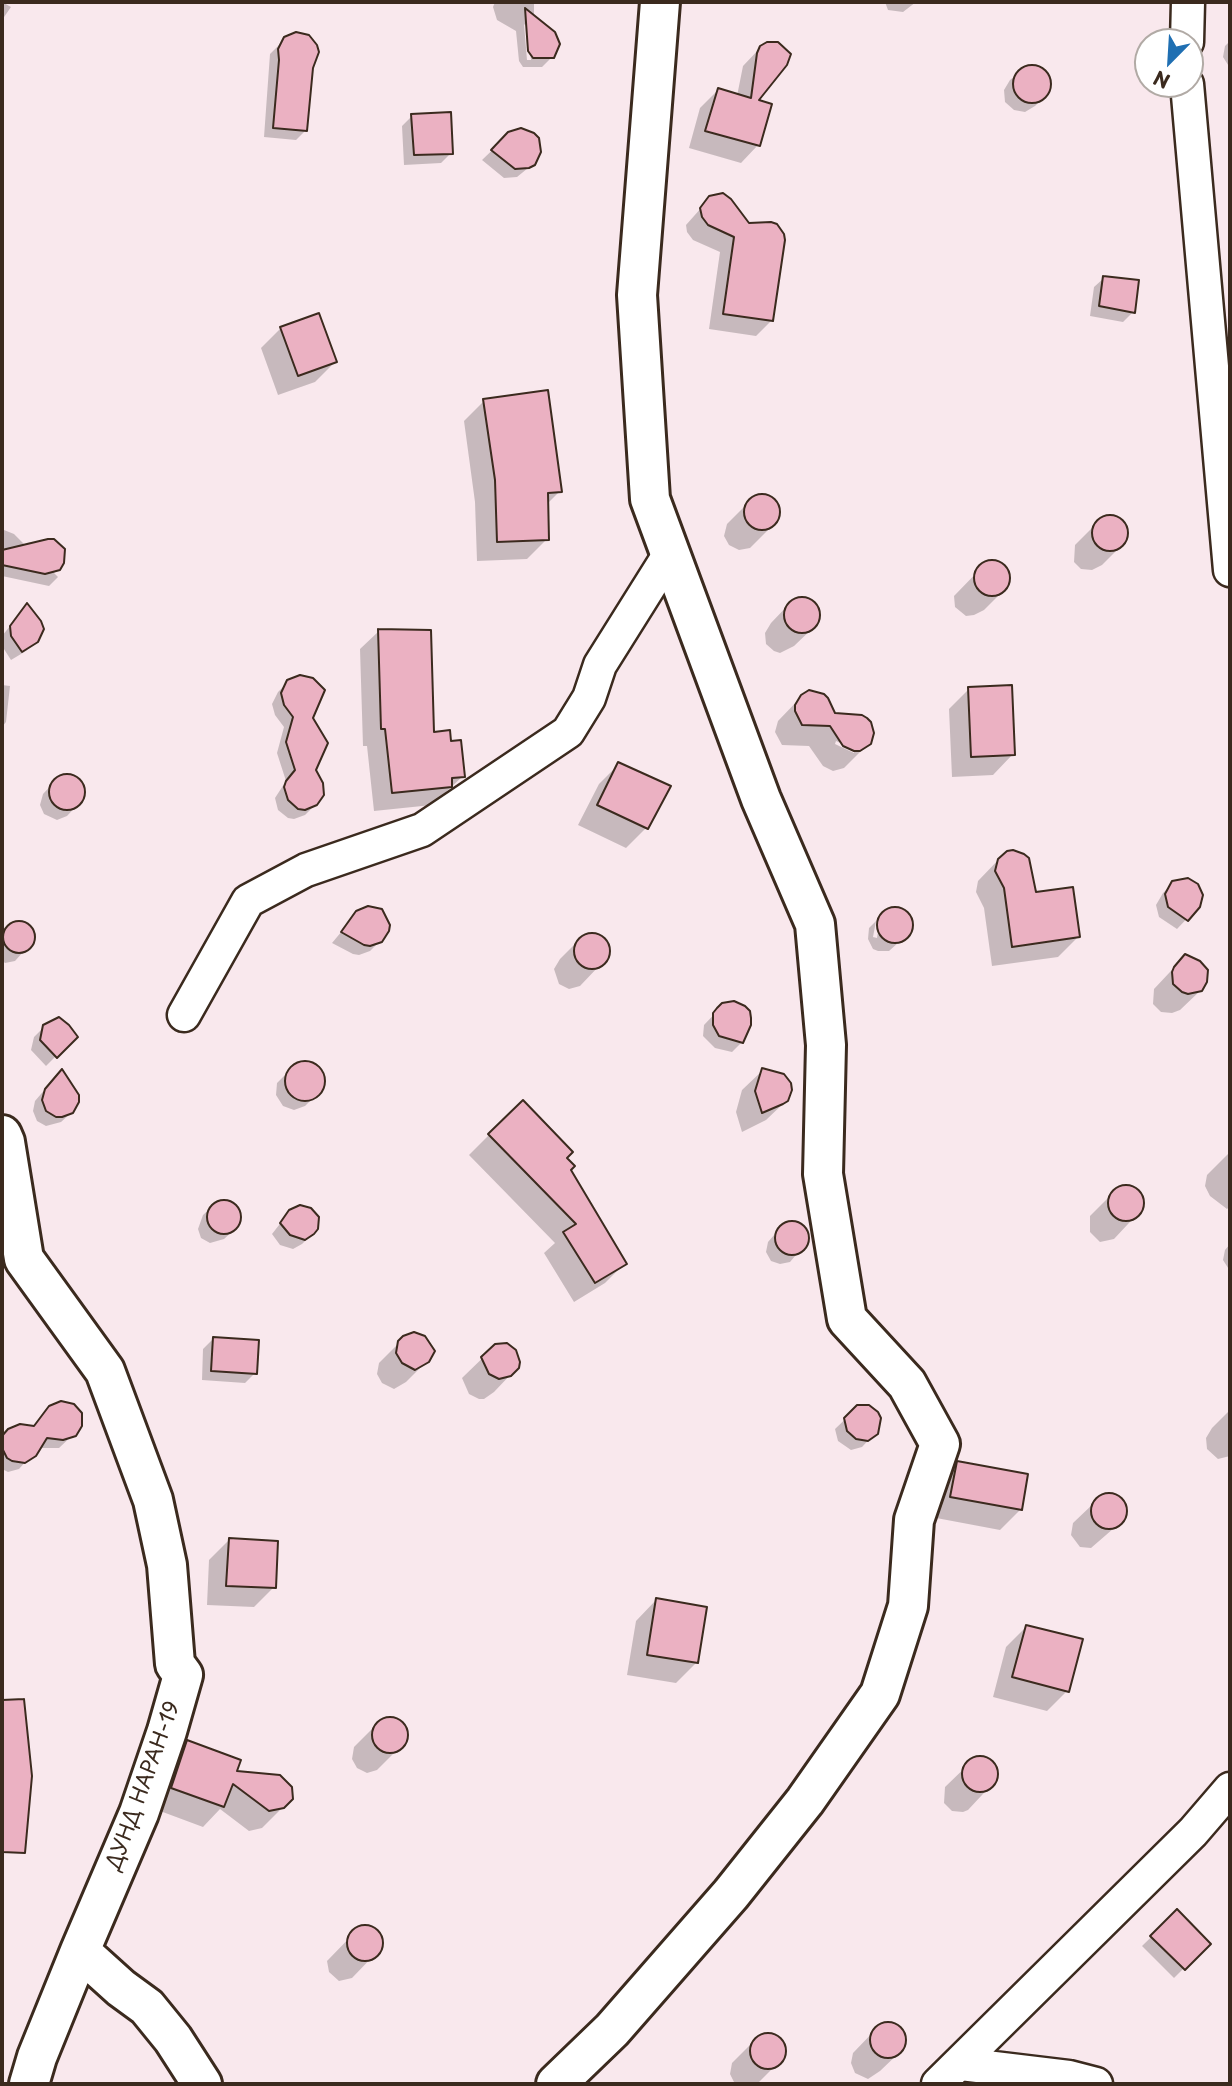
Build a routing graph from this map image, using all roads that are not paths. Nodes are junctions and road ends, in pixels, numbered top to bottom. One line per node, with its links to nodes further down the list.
1 (660, 2): 5 (street)
2 (1188, 2): 3 (street)
3 (1187, 28)
4 (1187, 98): 6 (street)
5 (669, 555): 7 (street); 14 (street)
6 (1230, 570)
7 (184, 1015)
8 (2, 1135): 10 (street, ДУНД НАРАН-19)
9 (1230, 1789): 11 (street)
10 (80, 1951): 12 (street, ДУНД НАРАН-19); 13 (street)
11 (949, 2074): 15 (street)
12 (29, 2084)
13 (202, 2084)
14 (556, 2084)
15 (1096, 2084)

